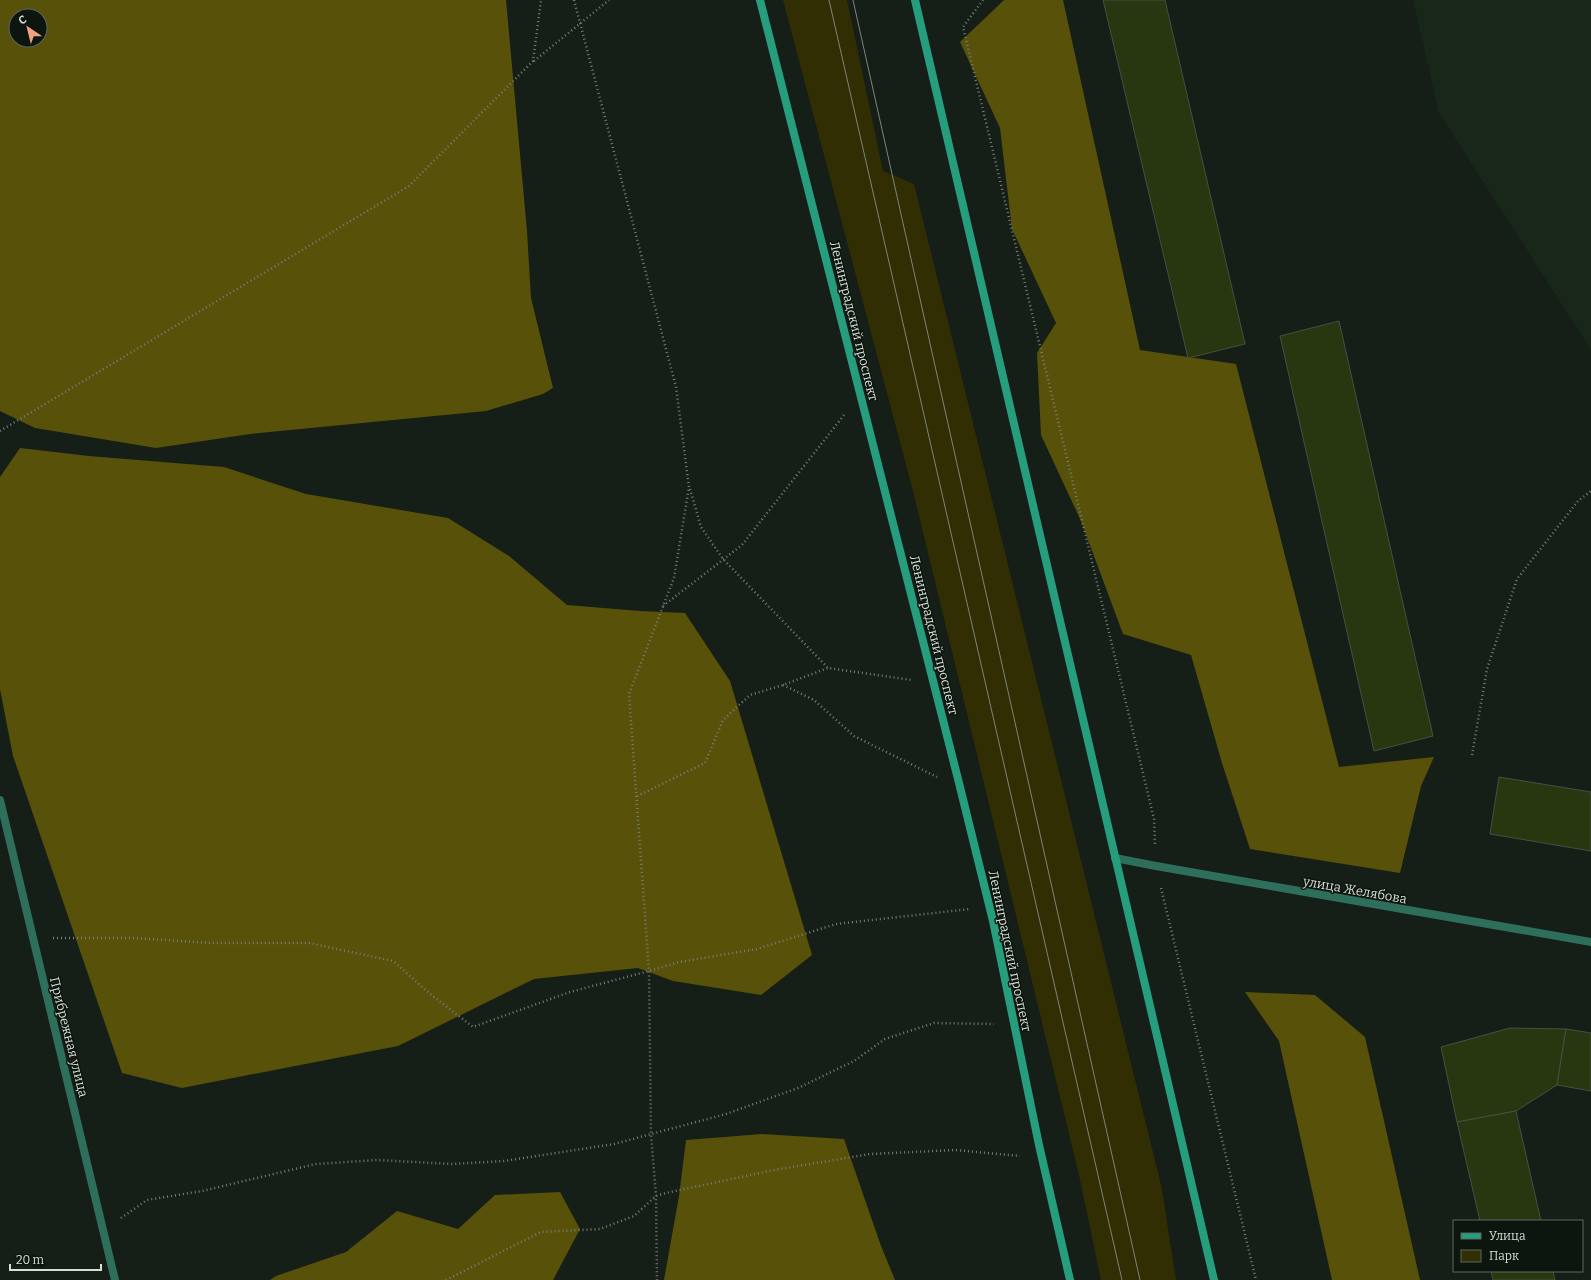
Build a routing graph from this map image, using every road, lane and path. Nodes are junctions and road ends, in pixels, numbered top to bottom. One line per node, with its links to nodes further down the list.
1 (541, 0): 8 (path)
2 (574, 0): 7 (path)
3 (610, 0): 7 (path)
4 (760, 0): 36 (main road, Ленинградский проспект)
5 (915, 0): 22 (main road)
6 (983, 0): 23 (path)
7 (581, 23): 8 (path); 11 (path)
8 (533, 61): 10 (path)
9 (848, 410): 13 (path)
10 (0, 431)
11 (689, 487): 13 (path); 14 (path)
12 (1591, 492): 18 (path)
13 (723, 559): 14 (path); 15 (path)
14 (663, 606): 20 (path)
15 (828, 668): 16 (path); 17 (path)
16 (916, 681)
17 (783, 685): 19 (path); 20 (path)
18 (1472, 756)
19 (944, 781)
20 (636, 796): 27 (path)
21 (0, 800): 25 (street, Прибрежная улица)
22 (1115, 858): 23 (street, улица Желябова); 37 (main road)
23 (1156, 866): 26 (street, улица Желябова); 38 (path)
24 (972, 909): 27 (path)
25 (32, 938): 27 (path); 32 (street, Прибрежная улица)
26 (1591, 942)
27 (650, 972): 29 (path)
28 (998, 1024): 29 (path)
29 (651, 1134): 31 (path); 32 (path)
30 (1021, 1156): 31 (path)
31 (656, 1196): 34 (path); 35 (path)
32 (103, 1230): 33 (street, Прибрежная улица)
33 (115, 1280)
34 (446, 1280)
35 (657, 1280)
36 (1070, 1280)
37 (1214, 1280)
38 (1256, 1280)

